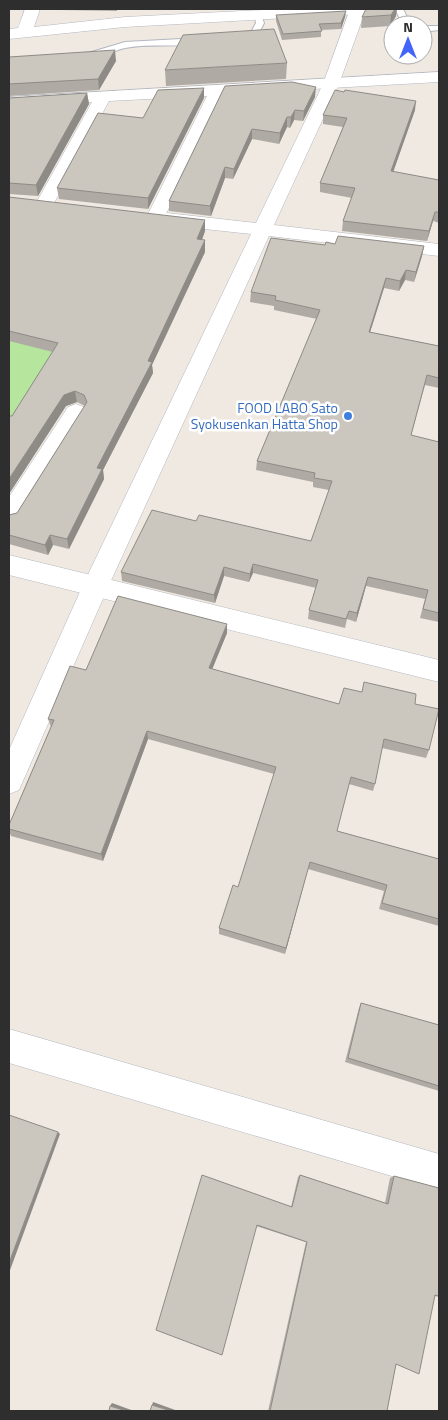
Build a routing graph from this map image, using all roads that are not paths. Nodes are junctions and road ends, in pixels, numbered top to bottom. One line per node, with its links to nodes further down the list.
1 (32, 9): 7 (street)
2 (358, 9): 3 (street); 12 (street)
3 (318, 10): 5 (street)
4 (224, 12): 5 (street); 6 (street)
5 (257, 14): 8 (lane)
6 (126, 15): 7 (street)
7 (16, 33)
8 (233, 40)
9 (213, 41): 10 (lane)
10 (82, 54)
11 (439, 77): 12 (street)
12 (331, 84): 13 (street); 17 (street)
13 (218, 90): 14 (street); 17 (street)
14 (103, 97): 15 (street); 16 (street)
15 (9, 102)
16 (45, 205)
17 (262, 230): 18 (street); 22 (street)
18 (439, 250)
19 (76, 412): 20 (street)
20 (9, 516)
21 (9, 565): 22 (street)
22 (96, 585): 23 (street); 24 (street)
23 (439, 671)
24 (9, 781)
25 (9, 1046): 26 (street)
26 (439, 1172)

